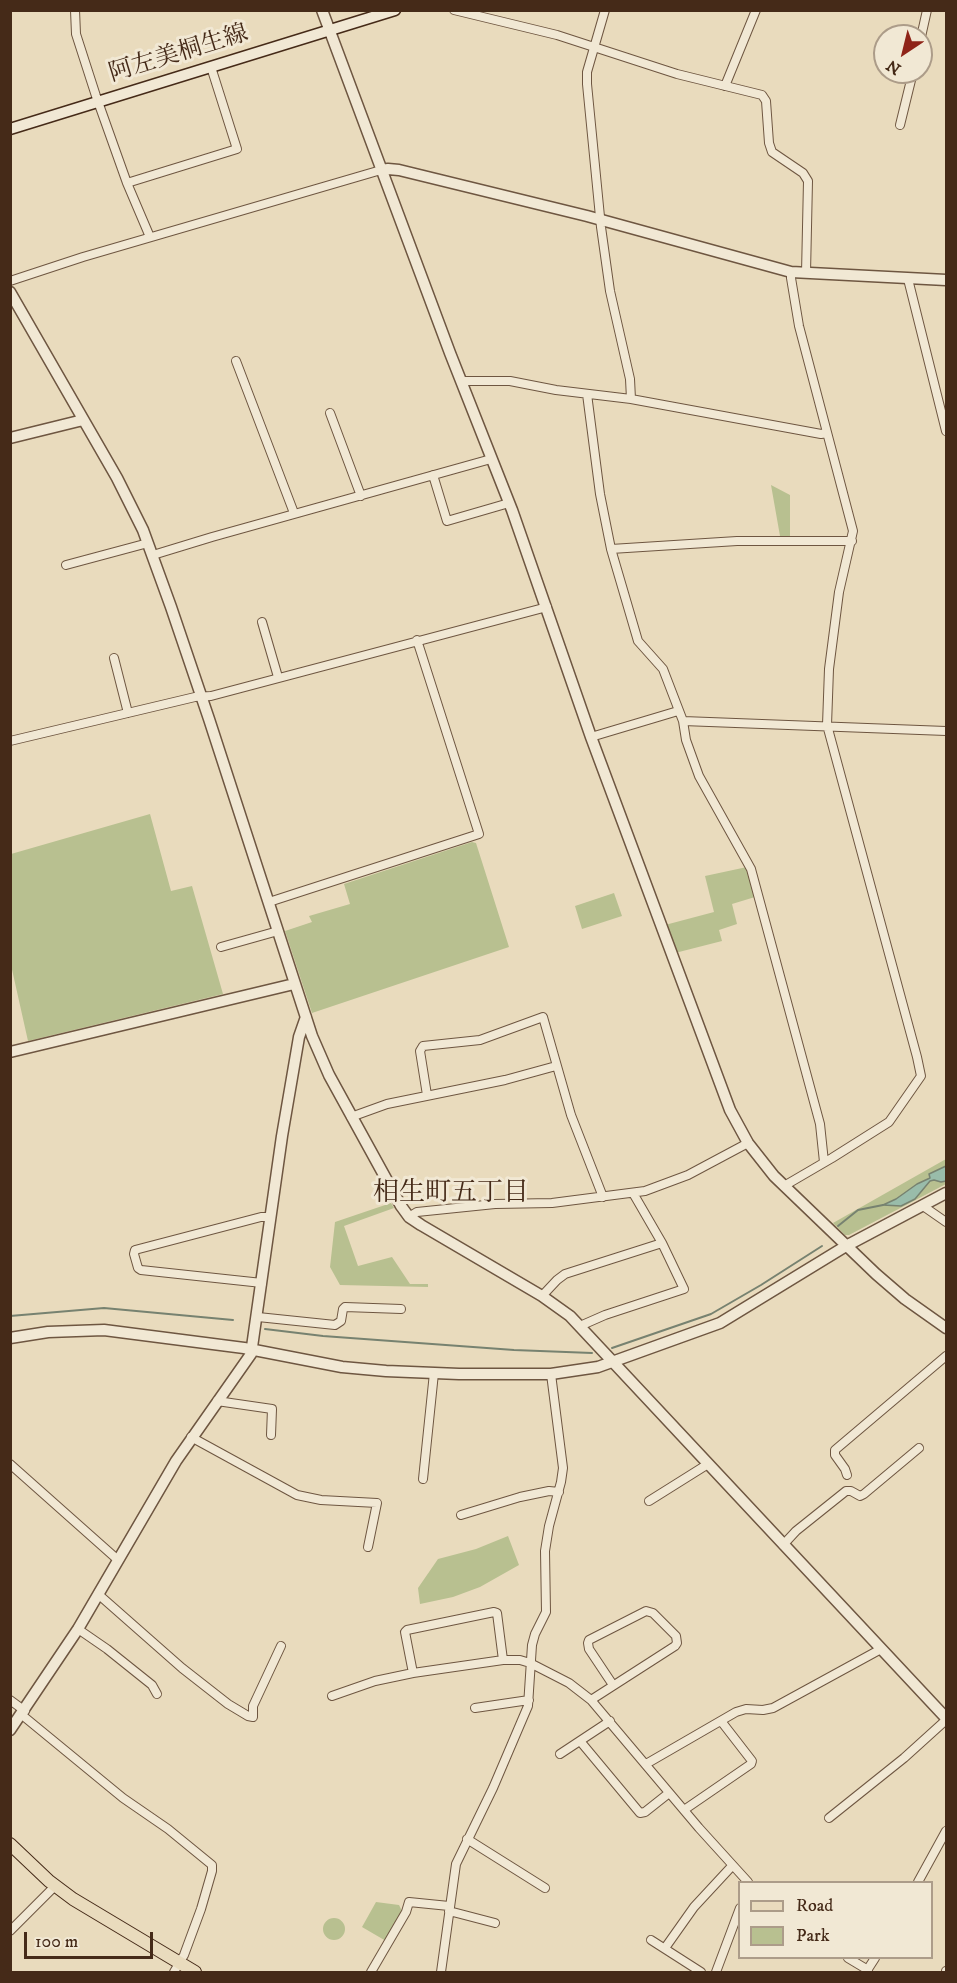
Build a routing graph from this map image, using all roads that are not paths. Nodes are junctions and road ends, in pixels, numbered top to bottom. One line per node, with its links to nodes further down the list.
1 (75, 10): 12 (street)
2 (322, 10): 7 (street)
3 (395, 10): 7 (street, 阿左美桐生線)
4 (454, 10): 8 (street)
5 (605, 10): 8 (street)
6 (756, 10): 11 (street)
7 (330, 30): 9 (street, 阿左美桐生線); 15 (street)
8 (595, 47): 11 (street); 17 (street)
9 (211, 67): 12 (street, 阿左美桐生線); 16 (street)
10 (910, 84): 13 (street)
11 (726, 86): 20 (street)
12 (99, 102): 14 (street, 阿左美桐生線); 16 (street)
13 (900, 125)
14 (10, 129)
15 (381, 170): 17 (street); 18 (street); 26 (street)
16 (127, 183): 18 (street)
17 (601, 220): 19 (street); 28 (street)
18 (150, 237): 23 (street)
19 (792, 272): 20 (street); 32 (street)
20 (806, 273): 21 (street)
21 (908, 279): 22 (street); 31 (street)
22 (946, 280)
23 (10, 281)
24 (10, 292): 30 (street)
25 (236, 361): 38 (street)
26 (461, 381): 27 (street); 34 (street)
27 (587, 394): 28 (street); 41 (street)
28 (631, 399): 32 (street)
29 (330, 413): 36 (street)
30 (83, 420): 33 (street); 40 (street)
31 (946, 431)
32 (827, 433): 39 (street)
33 (10, 438)
34 (491, 459): 35 (street); 37 (street)
35 (433, 475): 36 (street); 37 (street)
36 (361, 495): 38 (street)
37 (509, 503): 44 (street)
38 (294, 513): 42 (street)
39 (852, 541): 41 (street); 53 (street)
40 (148, 543): 42 (street); 43 (street)
41 (611, 549): 50 (street)
42 (153, 555): 49 (street)
43 (66, 565)
44 (546, 607): 46 (street); 55 (street)
45 (262, 622): 48 (street)
46 (417, 640): 48 (street); 57 (street)
47 (114, 658): 51 (street)
48 (278, 677): 49 (street)
49 (201, 697): 51 (street); 57 (street)
50 (678, 711): 52 (street); 55 (street)
51 (128, 713): 56 (street)
52 (683, 721): 53 (street); 67 (street)
53 (827, 725): 54 (street); 67 (street)
54 (946, 731)
55 (591, 737): 66 (street)
56 (10, 741)
57 (269, 902): 58 (street)
58 (278, 931): 59 (street); 60 (street)
59 (221, 947)
60 (294, 984): 61 (street); 62 (street)
61 (306, 1017): 65 (street); 73 (street)
62 (10, 1052)
63 (556, 1066): 64 (street); 64 (street); 71 (street)
64 (427, 1095): 65 (street)
65 (351, 1117): 74 (street)
66 (748, 1143): 68 (street); 69 (street)
67 (825, 1162): 68 (street)
68 (784, 1186): 77 (street)
69 (633, 1193): 71 (street); 76 (street)
70 (946, 1193): 72 (street)
71 (603, 1197): 74 (street)
72 (923, 1206): 75 (street); 77 (street)
73 (270, 1217): 78 (street); 78 (street)
74 (409, 1217): 79 (street)
75 (946, 1222)
76 (662, 1243): 79 (street); 82 (street)
77 (846, 1246): 83 (street); 87 (street)
78 (262, 1283): 81 (street)
79 (542, 1296): 82 (street)
80 (401, 1309): 81 (street)
81 (258, 1317): 85 (street)
82 (580, 1326): 87 (street)
83 (946, 1328)
84 (10, 1338): 85 (street)
85 (253, 1350): 88 (street); 90 (street)
86 (946, 1356): 96 (street)
87 (612, 1362): 89 (street); 95 (street)
88 (434, 1373): 89 (street); 97 (street)
89 (551, 1374): 98 (street)
90 (217, 1401): 91 (street); 92 (street)
91 (271, 1435)
92 (191, 1437): 102 (street); 103 (street)
93 (919, 1448): 101 (street)
94 (10, 1464): 103 (street)
95 (708, 1464): 99 (street); 101 (street)
96 (847, 1475)
97 (423, 1479)
98 (559, 1492): 100 (street); 109 (street)
99 (649, 1501)
100 (461, 1515)
101 (783, 1545): 107 (street)
102 (369, 1547)
103 (118, 1560): 104 (street)
104 (98, 1594): 105 (street); 106 (street)
105 (78, 1629): 112 (street); 118 (street)
106 (280, 1646)
107 (881, 1649): 119 (street); 121 (street)
108 (503, 1660): 109 (street); 110 (street); 110 (street)
109 (530, 1663): 115 (street); 116 (street)
110 (413, 1673): 113 (street)
111 (613, 1685): 111 (street); 116 (street)
112 (157, 1694)
113 (332, 1696)
114 (10, 1700): 118 (street)
115 (529, 1700): 117 (street); 130 (street)
116 (591, 1700): 120 (street)
117 (476, 1708)
118 (23, 1713): 122 (street); 144 (street)
119 (946, 1719): 128 (street)
120 (610, 1721): 123 (street); 125 (street)
121 (721, 1721): 125 (street); 127 (street)
122 (10, 1731)
123 (580, 1741): 124 (street); 126 (street)
124 (560, 1754)
125 (646, 1764): 126 (street)
126 (669, 1792): 127 (street)
127 (684, 1810): 132 (street)
128 (829, 1818)
129 (946, 1831): 134 (street)
130 (467, 1839): 136 (street); 137 (street)
131 (10, 1844): 135 (main road)
132 (732, 1866): 133 (street); 142 (street)
133 (747, 1881)
134 (919, 1881)
135 (55, 1886): 140 (street); 144 (main road)
136 (545, 1888)
137 (449, 1908): 139 (street); 147 (street); 148 (street)
138 (738, 1913): 150 (street)
139 (495, 1923)
140 (10, 1931)
141 (651, 1940): 142 (street)
142 (665, 1948): 149 (street)
143 (849, 1959): 145 (street)
144 (177, 1968): 146 (main road)
145 (867, 1971)
146 (195, 1972)
147 (371, 1972)
148 (441, 1972)
149 (701, 1972)
150 (716, 1972)

